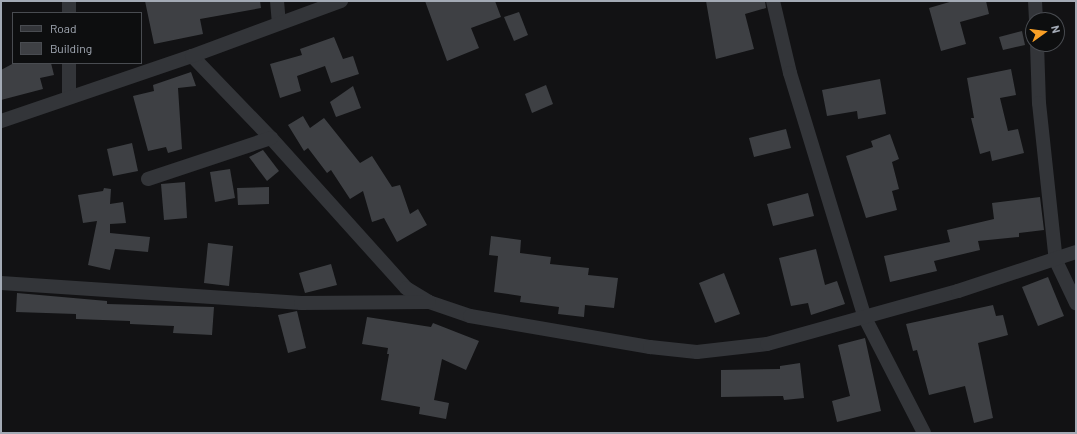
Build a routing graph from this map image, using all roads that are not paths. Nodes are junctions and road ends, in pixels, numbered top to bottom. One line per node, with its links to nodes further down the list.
1 (69, 1): 6 (street)
2 (277, 1): 8 (street)
3 (342, 1): 8 (street)
4 (772, 1): 21 (street)
5 (1035, 1): 7 (street)
6 (69, 12)
7 (1036, 12)
8 (279, 23): 10 (street)
9 (1037, 52): 17 (street)
10 (192, 56): 12 (street); 14 (street)
11 (69, 64): 12 (street)
12 (69, 97): 13 (street)
13 (1, 120)
14 (271, 138): 15 (street); 19 (street)
15 (148, 179)
16 (1076, 252): 17 (street)
17 (1056, 261): 20 (street); 21 (street)
18 (1, 283): 19 (street)
19 (429, 302): 21 (street)
20 (1076, 303)
21 (865, 318): 22 (street)
22 (924, 433)

